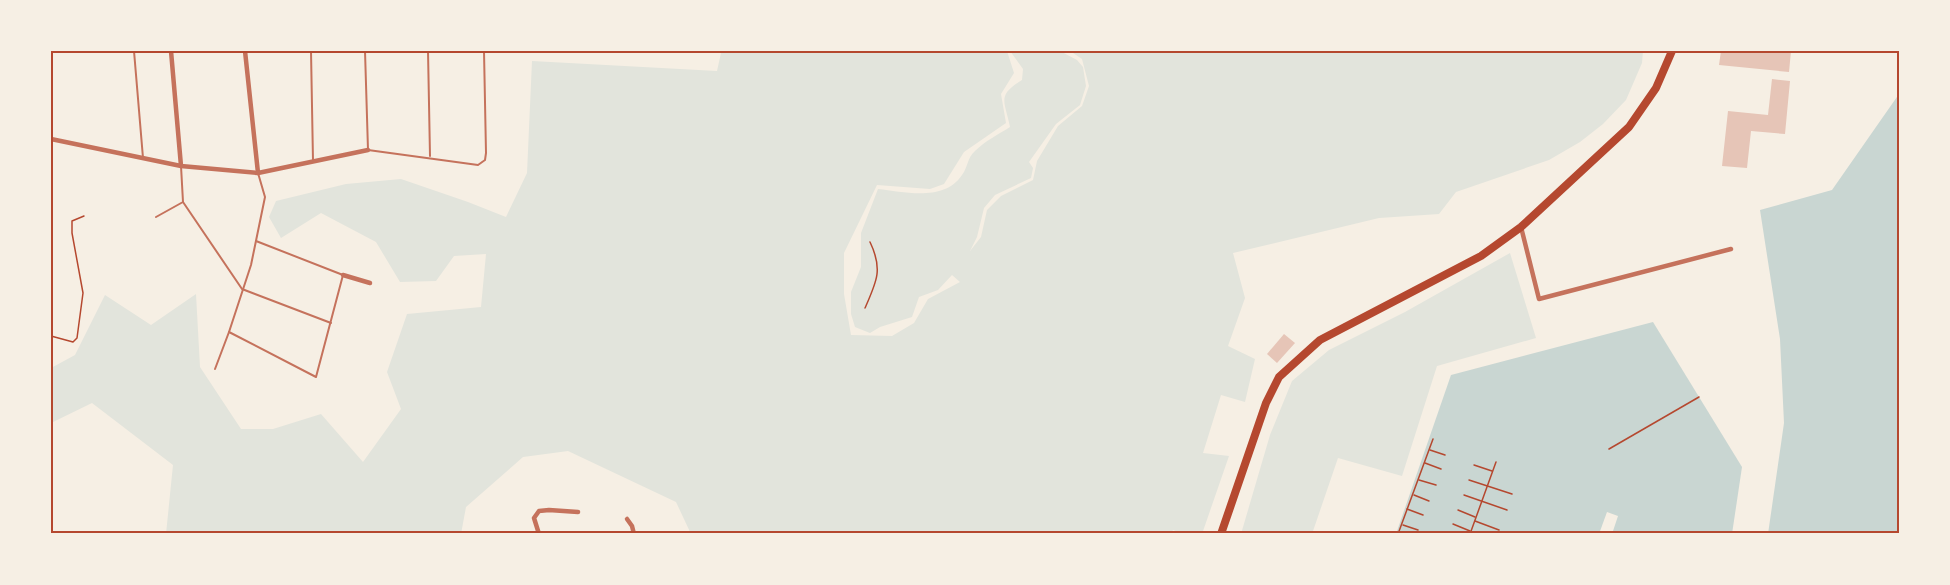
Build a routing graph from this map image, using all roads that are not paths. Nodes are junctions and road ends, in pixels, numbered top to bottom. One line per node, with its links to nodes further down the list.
1 (134, 51): 12 (lane)
2 (171, 51): 14 (street)
3 (245, 51): 15 (street)
4 (311, 51): 13 (lane)
5 (365, 51): 10 (lane)
6 (428, 51): 11 (lane)
7 (484, 51): 11 (lane)
8 (1672, 51): 18 (main road)
9 (51, 139): 12 (street)
10 (368, 150): 11 (lane); 13 (street)
11 (430, 157)
12 (143, 158): 14 (street)
13 (313, 161): 15 (street)
14 (181, 166): 15 (street); 16 (lane)
15 (258, 173): 19 (lane)
16 (183, 202): 17 (lane); 23 (lane)
17 (156, 217)
18 (1521, 227): 20 (street); 31 (main road)
19 (256, 241): 21 (lane); 23 (lane)
20 (1731, 249)
21 (343, 274): 22 (street); 24 (lane)
22 (370, 283)
23 (242, 289): 24 (lane); 25 (lane)
24 (331, 323): 25 (lane)
25 (229, 332): 26 (lane)
26 (214, 369)
27 (578, 512): 29 (street)
28 (627, 519): 30 (street)
29 (539, 534)
30 (634, 534)
31 (1221, 534)

